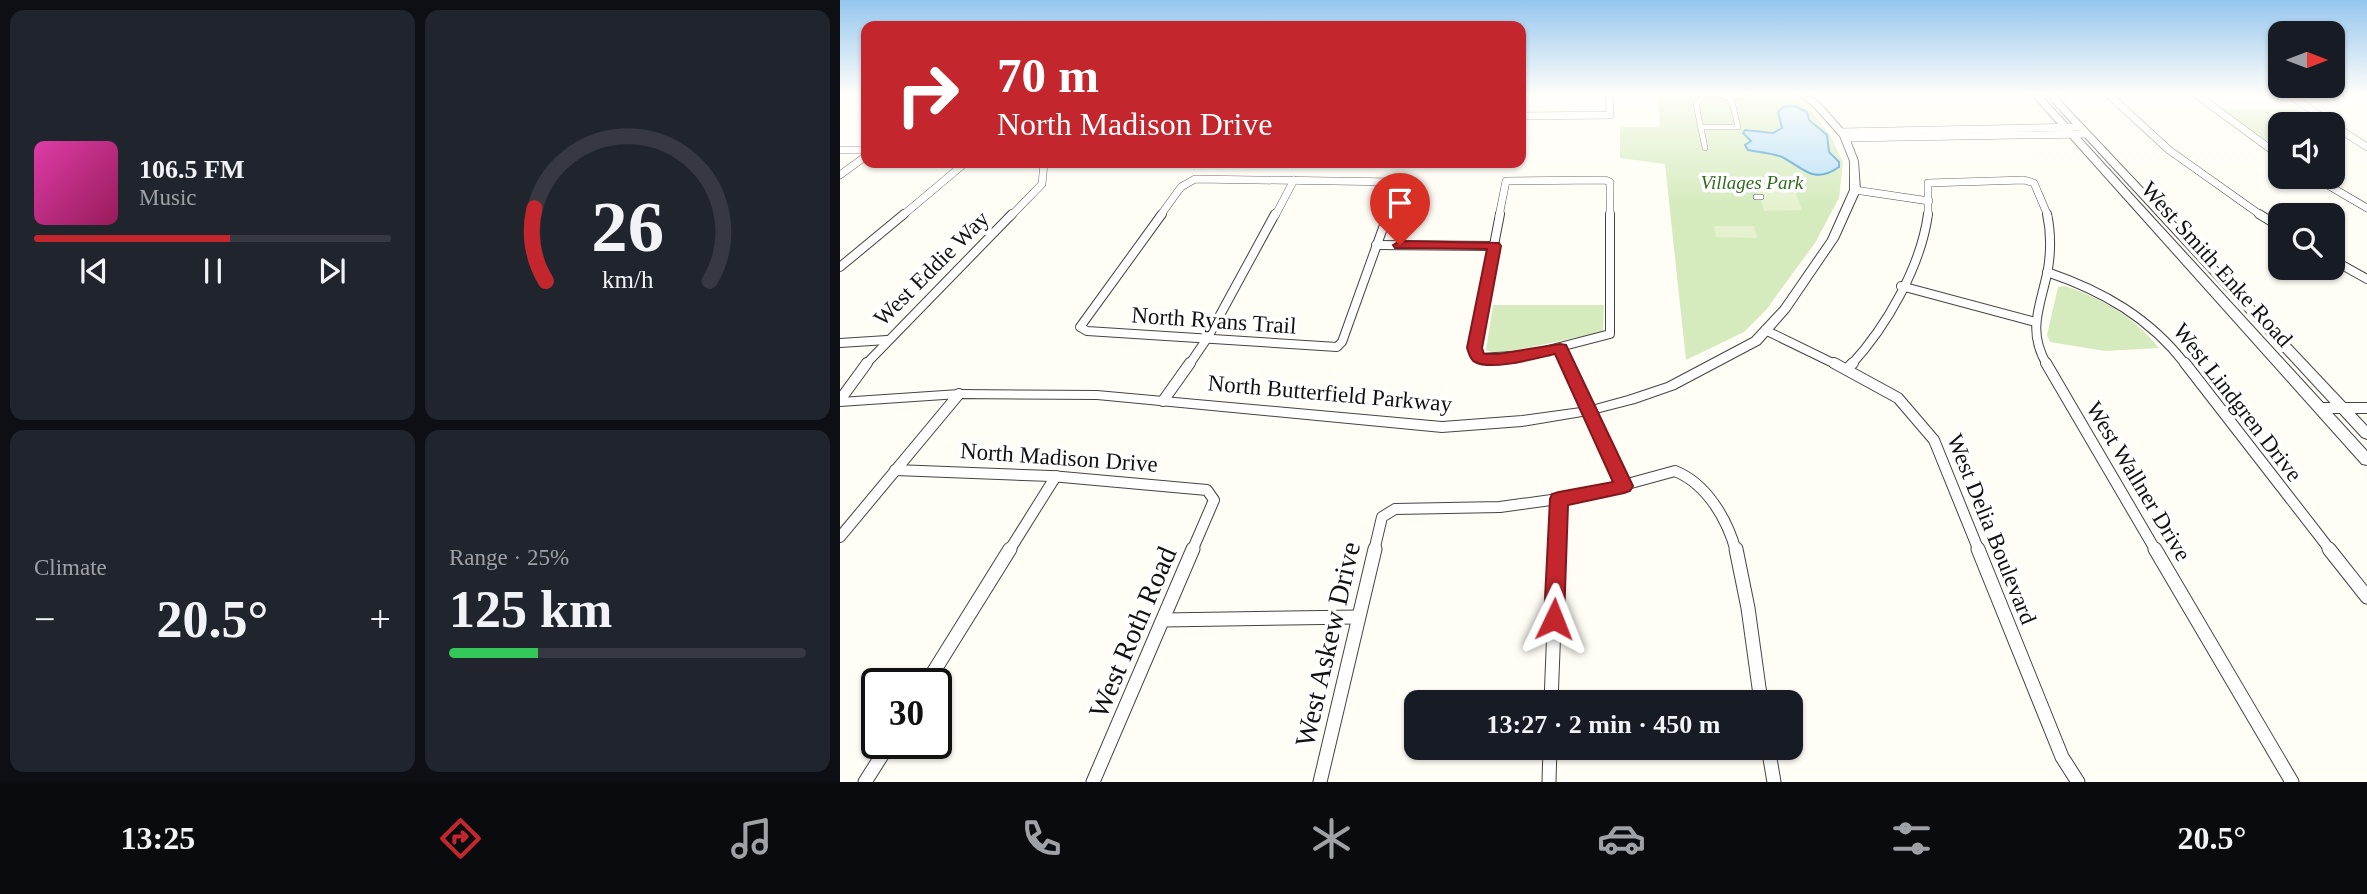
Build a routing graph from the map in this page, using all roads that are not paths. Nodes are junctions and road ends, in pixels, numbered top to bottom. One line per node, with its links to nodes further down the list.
1 (1702, 131): 12 (street)
2 (1841, 131): 9 (street, North Butterfield Parkway)
3 (2006, 131): 9 (street)
4 (2076, 131): 43 (street, West Smith Enke Road)
5 (2076, 131): 42 (street, West Smith Enke Road)
6 (2147, 131): 24 (street)
7 (2247, 131): 11 (street)
8 (2345, 133): 10 (street)
9 (1844, 135): 21 (street, North Butterfield Parkway)
10 (2367, 146)
11 (2268, 147)
12 (1705, 148)
13 (840, 150): 14 (street)
14 (861, 150)
15 (861, 160): 18 (street)
16 (959, 168): 27 (street)
17 (1044, 168): 35 (street, West Eddie Way)
18 (840, 175)
19 (1294, 180): 25 (street); 34 (street); 34 (street, North Ryans Trail)
20 (2335, 189): 23 (street)
21 (1855, 190): 22 (street); 33 (street, North Butterfield Parkway)
22 (1929, 201): 29 (street, West Wallner Drive); 31 (street)
23 (2367, 208)
24 (2268, 219)
25 (1376, 245): 26 (street); 34 (street, North Ryans Trail)
26 (1494, 246): 37 (street); 37 (street)
27 (840, 267)
28 (2345, 267): 30 (street)
29 (2047, 272): 32 (street, West Wallner Drive); 54 (street, West Lindgren Drive)
30 (2367, 279)
31 (1901, 286): 32 (street); 38 (street)
32 (2035, 322): 69 (street, West Wallner Drive)
33 (1765, 330): 38 (street, West Delia Boulevard); 45 (street, North Butterfield Parkway)
34 (1208, 337): 41 (street)
35 (887, 340): 36 (street); 40 (street, West Eddie Way)
36 (840, 343)
37 (1560, 349): 45 (street)
38 (1847, 369): 68 (street, West Delia Boulevard)
39 (959, 394): 40 (street, North Butterfield Parkway); 41 (street, North Butterfield Parkway); 48 (street)
40 (840, 401)
41 (1163, 401): 45 (street, North Butterfield Parkway)
42 (2320, 408): 43 (street); 47 (street, West Smith Enke Road)
43 (2342, 408): 44 (street); 46 (street, West Smith Enke Road)
44 (2367, 408)
45 (1588, 411): 50 (street)
46 (2367, 434)
47 (2367, 460)
48 (895, 470): 49 (street, North Madison Drive); 53 (street)
49 (1056, 476): 52 (street, North Madison Drive); 57 (street)
50 (1624, 486): 51 (street); 59 (street)
51 (1559, 499): 55 (street, West Askew Drive); 58 (street)
52 (1214, 500): 56 (street, West Roth Road)
53 (840, 537)
54 (2367, 597)
55 (1358, 617): 56 (street); 65 (street, West Askew Drive)
56 (1164, 620): 64 (street, West Roth Road)
57 (936, 668)
58 (1551, 690)
59 (1759, 690)
60 (880, 759): 63 (street)
61 (1550, 760): 66 (street)
62 (1770, 760): 67 (street)
63 (865, 782)
64 (1093, 782)
65 (1320, 782)
66 (1549, 782)
67 (1774, 782)
68 (2078, 782)
69 (2292, 782)

